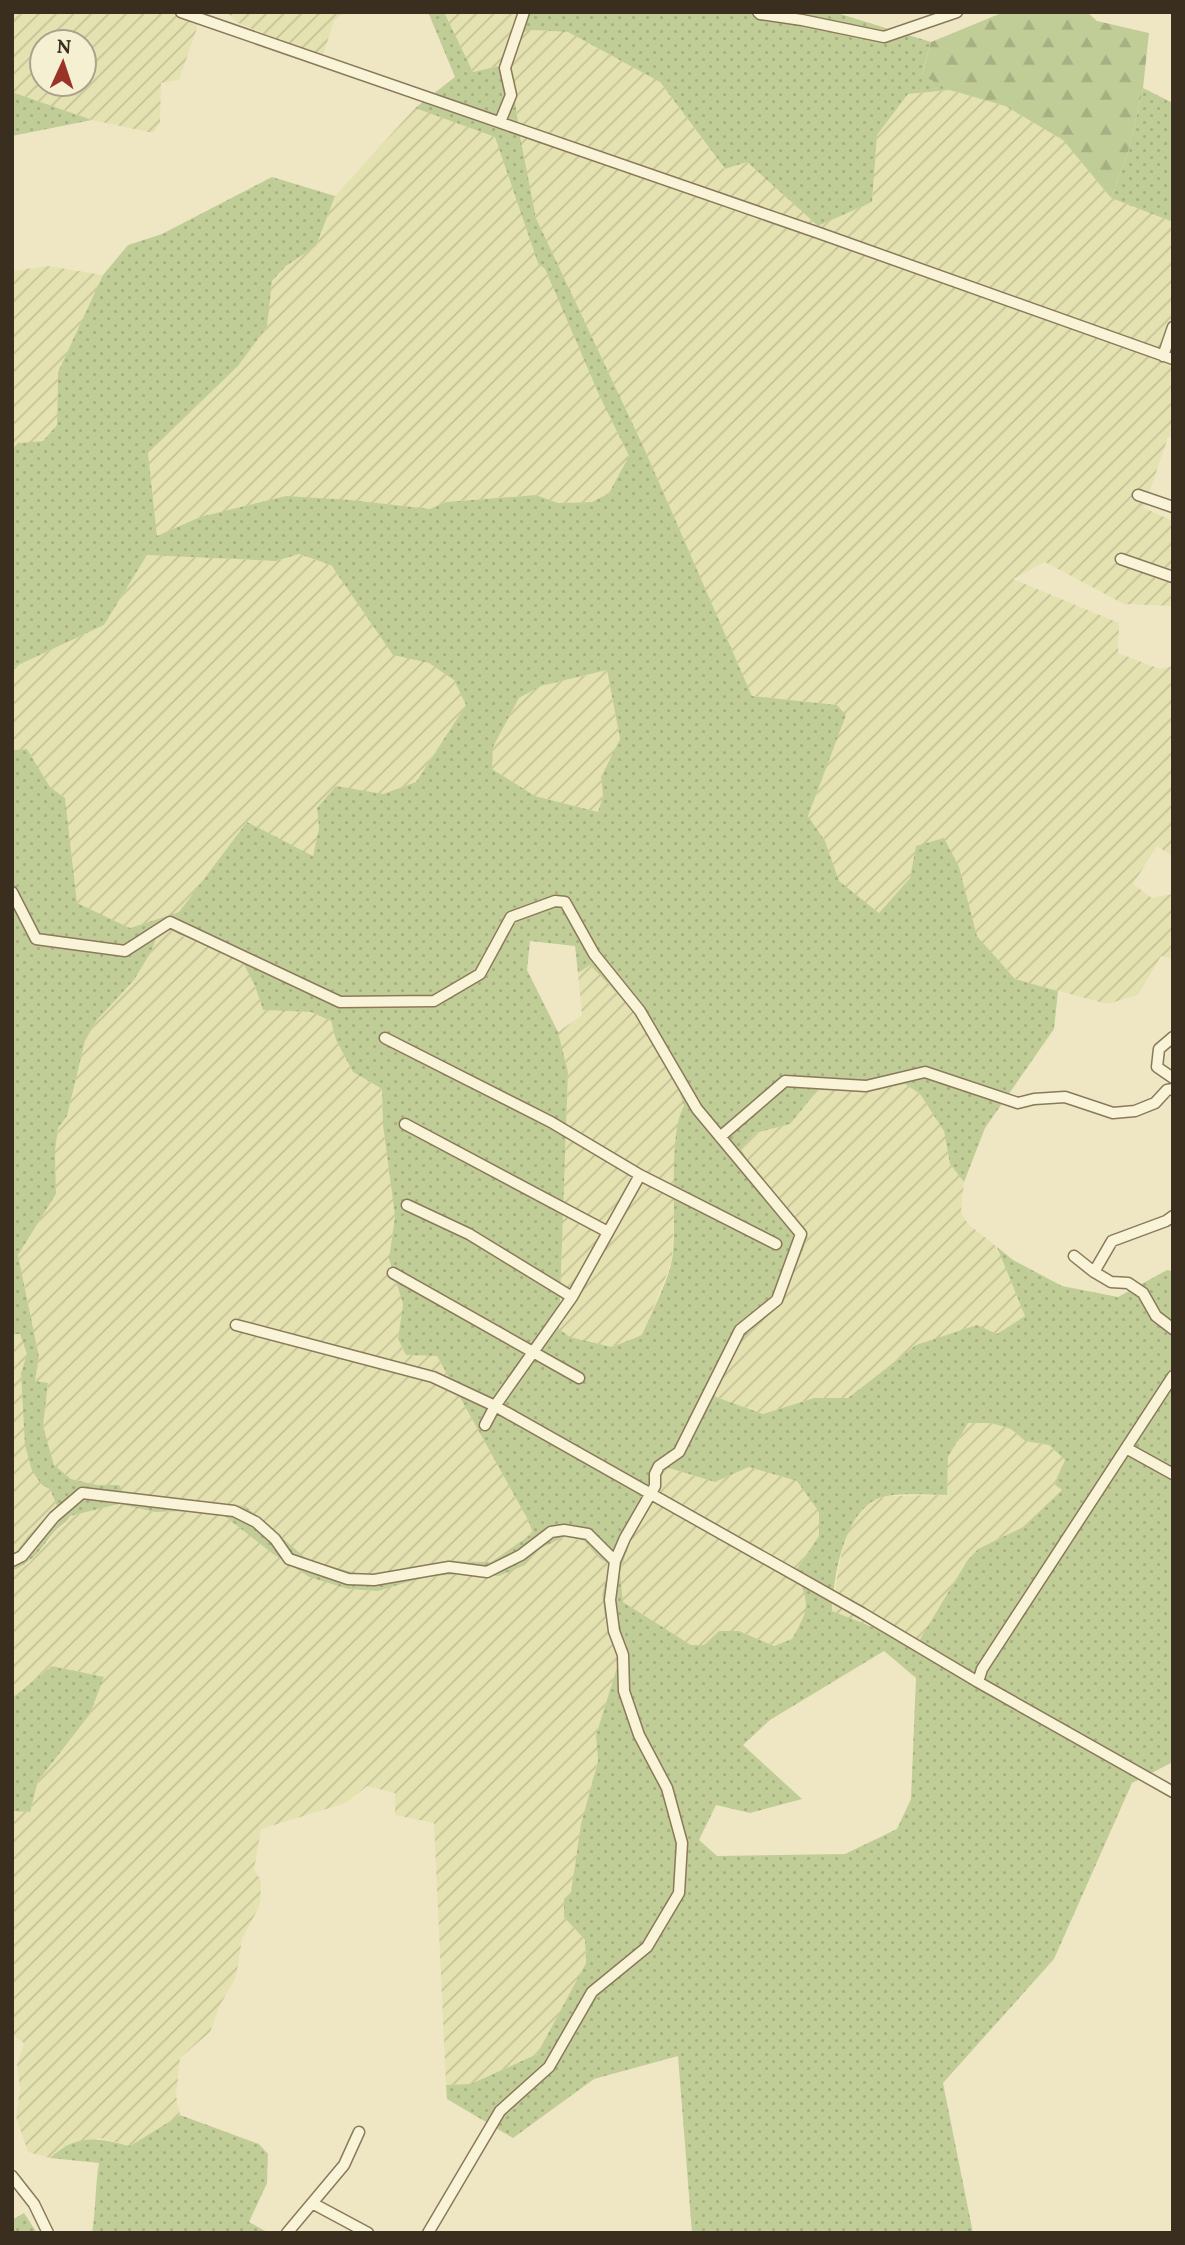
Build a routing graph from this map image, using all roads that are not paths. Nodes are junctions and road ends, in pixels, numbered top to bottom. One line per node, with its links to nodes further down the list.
1 (524, 12): 5 (street)
2 (758, 12): 3 (street)
3 (957, 12)
4 (187, 13): 5 (street)
5 (500, 122): 7 (street)
6 (1173, 327): 7 (street)
7 (1168, 357)
8 (1138, 495): 9 (street)
9 (1173, 507)
10 (1121, 559): 11 (street)
11 (1173, 577)
12 (12, 891): 18 (street)
13 (1173, 1037): 15 (street)
14 (385, 1038): 19 (street)
15 (1173, 1078)
16 (1173, 1089): 18 (street)
17 (405, 1124): 22 (street)
18 (720, 1138): 37 (street)
19 (640, 1175): 22 (street); 23 (street)
20 (407, 1205): 27 (street)
21 (1173, 1216): 25 (street)
22 (608, 1233): 27 (street)
23 (776, 1244)
24 (1074, 1256): 25 (street)
25 (1094, 1272): 29 (street)
26 (393, 1273): 30 (street)
27 (572, 1297): 30 (street)
28 (236, 1325): 33 (street)
29 (1173, 1329)
30 (533, 1352): 32 (street); 33 (street)
31 (1173, 1376): 35 (street)
32 (579, 1378)
33 (495, 1406): 34 (street); 37 (street)
34 (485, 1425)
35 (1126, 1448): 36 (street); 40 (street)
36 (1173, 1474)
37 (651, 1494): 39 (street); 40 (street)
38 (12, 1561): 39 (street)
39 (615, 1561): 48 (street)
40 (978, 1682): 41 (street)
41 (1173, 1792)
42 (359, 2132): 44 (street)
43 (12, 2176): 45 (street)
44 (312, 2203): 46 (street); 47 (street)
45 (48, 2233)
46 (287, 2233)
47 (368, 2233)
48 (428, 2233)

